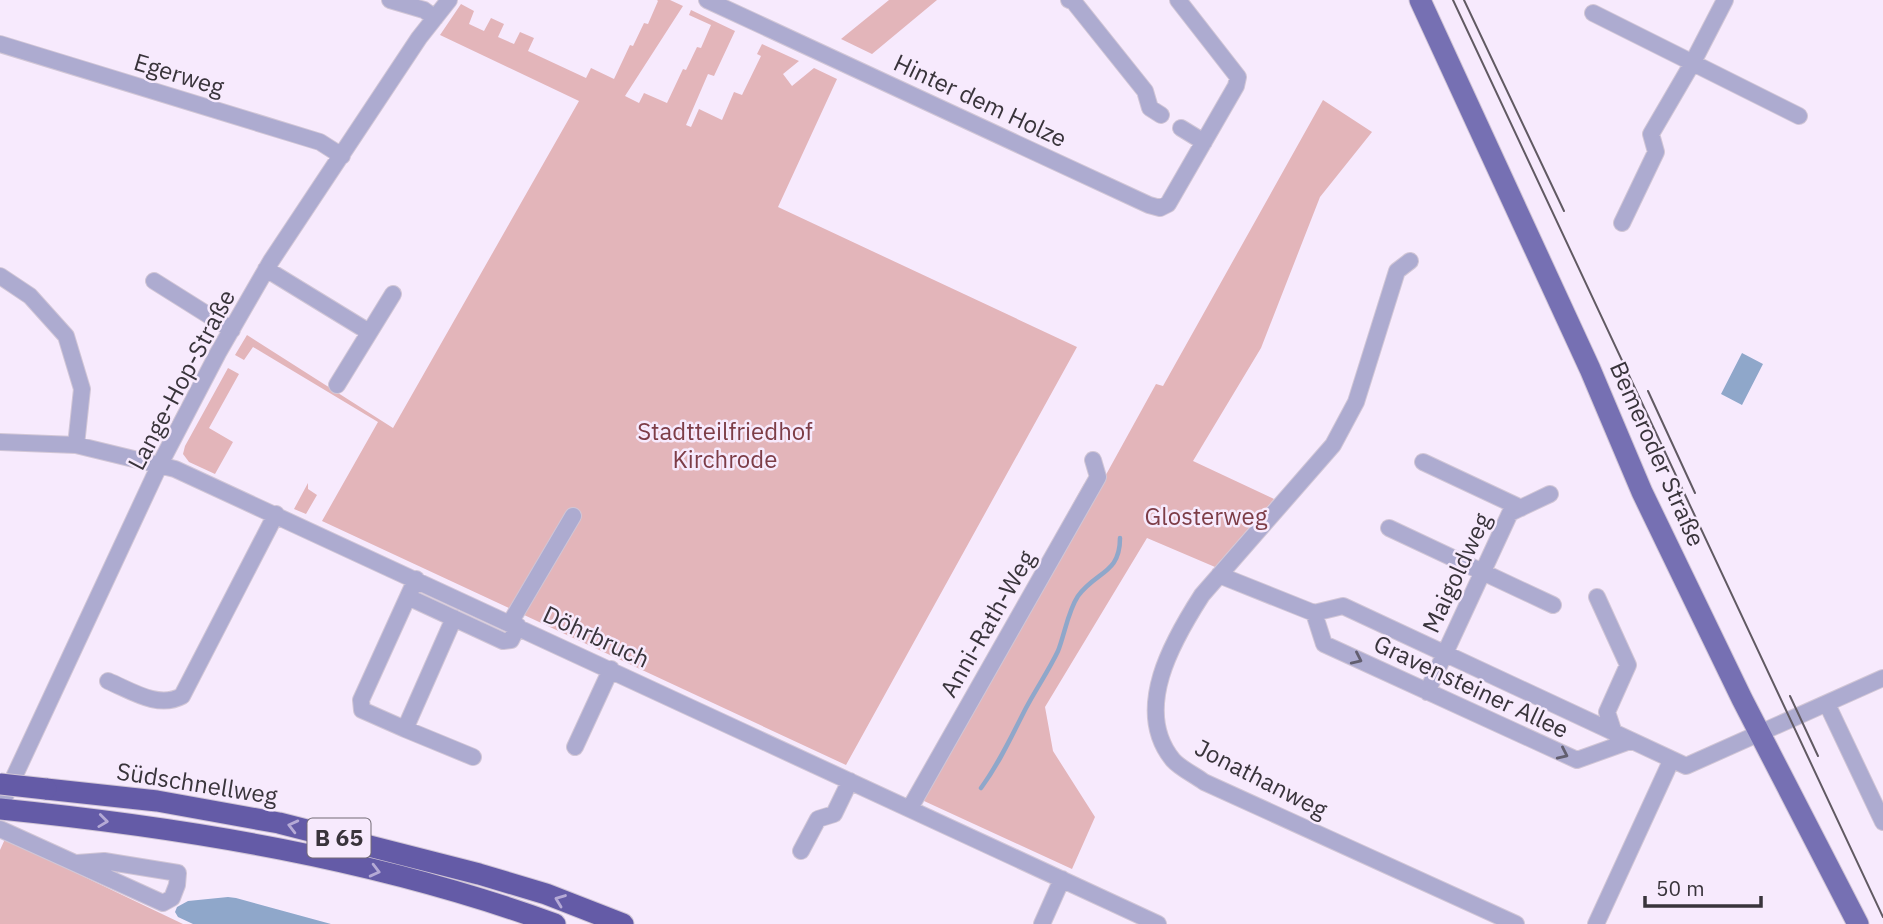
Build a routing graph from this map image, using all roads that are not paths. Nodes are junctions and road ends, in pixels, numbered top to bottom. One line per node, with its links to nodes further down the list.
1 (390, 0): 9 (street)
2 (449, 0): 9 (street, Lange-Hop-Straße)
3 (707, 0): 15 (street, Hinter dem Holze)
4 (1069, 0): 12 (street)
5 (1178, 0): 15 (street, Hinter dem Holze)
6 (1420, 0): 53 (main road, Bemeroder Straße)
7 (1726, 0): 11 (street)
8 (1593, 13): 11 (street)
9 (435, 18): 16 (street, Lange-Hop-Straße)
10 (0, 44): 16 (street, Egerweg)
11 (1693, 62): 13 (street); 17 (street)
12 (1161, 115)
13 (1799, 116)
14 (1181, 128): 15 (street)
15 (1204, 142)
16 (341, 156): 19 (street, Lange-Hop-Straße)
17 (1622, 223)
18 (1410, 261): 37 (street)
19 (266, 269): 23 (street, Lange-Hop-Straße); 24 (street)
20 (0, 276): 27 (street)
21 (153, 281): 23 (street)
22 (393, 294): 24 (street)
23 (232, 330): 30 (street, Lange-Hop-Straße)
24 (369, 332): 25 (street)
25 (337, 384)
26 (0, 442): 27 (street, Döhrbruch)
27 (76, 446): 30 (street, Döhrbruch)
28 (1093, 460): 61 (street, Anni-Rath-Weg)
29 (1423, 462): 32 (street)
30 (160, 464): 33 (street, Döhrbruch); 60 (street, Lange-Hop-Straße)
31 (1550, 494): 32 (street, Maigoldweg)
32 (1521, 508): 36 (street, Maigoldweg)
33 (275, 514): 38 (street, Döhrbruch); 48 (street)
34 (573, 516): 44 (street)
35 (1389, 528): 36 (street)
36 (1483, 572): 41 (street); 45 (street, Maigoldweg)
37 (1219, 575): 42 (street, Gravensteiner Allee); 71 (street, Jonathanweg)
38 (416, 579): 39 (street); 44 (street, Döhrbruch)
39 (408, 597): 43 (street); 51 (street)
40 (1597, 597): 52 (street)
41 (1553, 605)
42 (1314, 613): 45 (street, Gravensteiner Allee); 49 (street, Gravensteiner Allee, one-way to 49)
43 (454, 618): 44 (street); 51 (street)
44 (514, 624): 46 (street, Döhrbruch)
45 (1445, 653): 49 (street, Maigoldweg); 52 (street, Gravensteiner Allee)
46 (611, 669): 55 (street); 58 (street, Döhrbruch)
47 (1883, 678): 50 (street)
48 (108, 681)
49 (1427, 691): 54 (street, Gravensteiner Allee, one-way to 54)
50 (1827, 704): 53 (street); 62 (street)
51 (405, 729): 56 (street)
52 (1614, 733): 54 (street, Gravensteiner Allee)
53 (1760, 734): 57 (street); 73 (main road, Bemeroder Straße)
54 (1630, 741): 57 (street, Gravensteiner Allee)
55 (575, 747)
56 (472, 757)
57 (1671, 761): 72 (street)
58 (850, 780): 61 (street, Döhrbruch); 64 (street)
59 (0, 784): 68 (highway, Südschnellweg / B 65, one-way to 59, bridge)
60 (0, 808): 67 (highway, Südschnellweg / B 65, one-way to 67)
61 (910, 808): 66 (street, Döhrbruch)
62 (1883, 822)
63 (0, 830): 65 (street)
64 (802, 851)
65 (77, 863): 65 (street)
66 (1062, 879): 69 (street); 70 (street, Döhrbruch)
67 (555, 924)
68 (624, 924)
69 (1042, 924)
70 (1158, 924)
71 (1516, 924)
72 (1596, 924)
73 (1858, 924)

